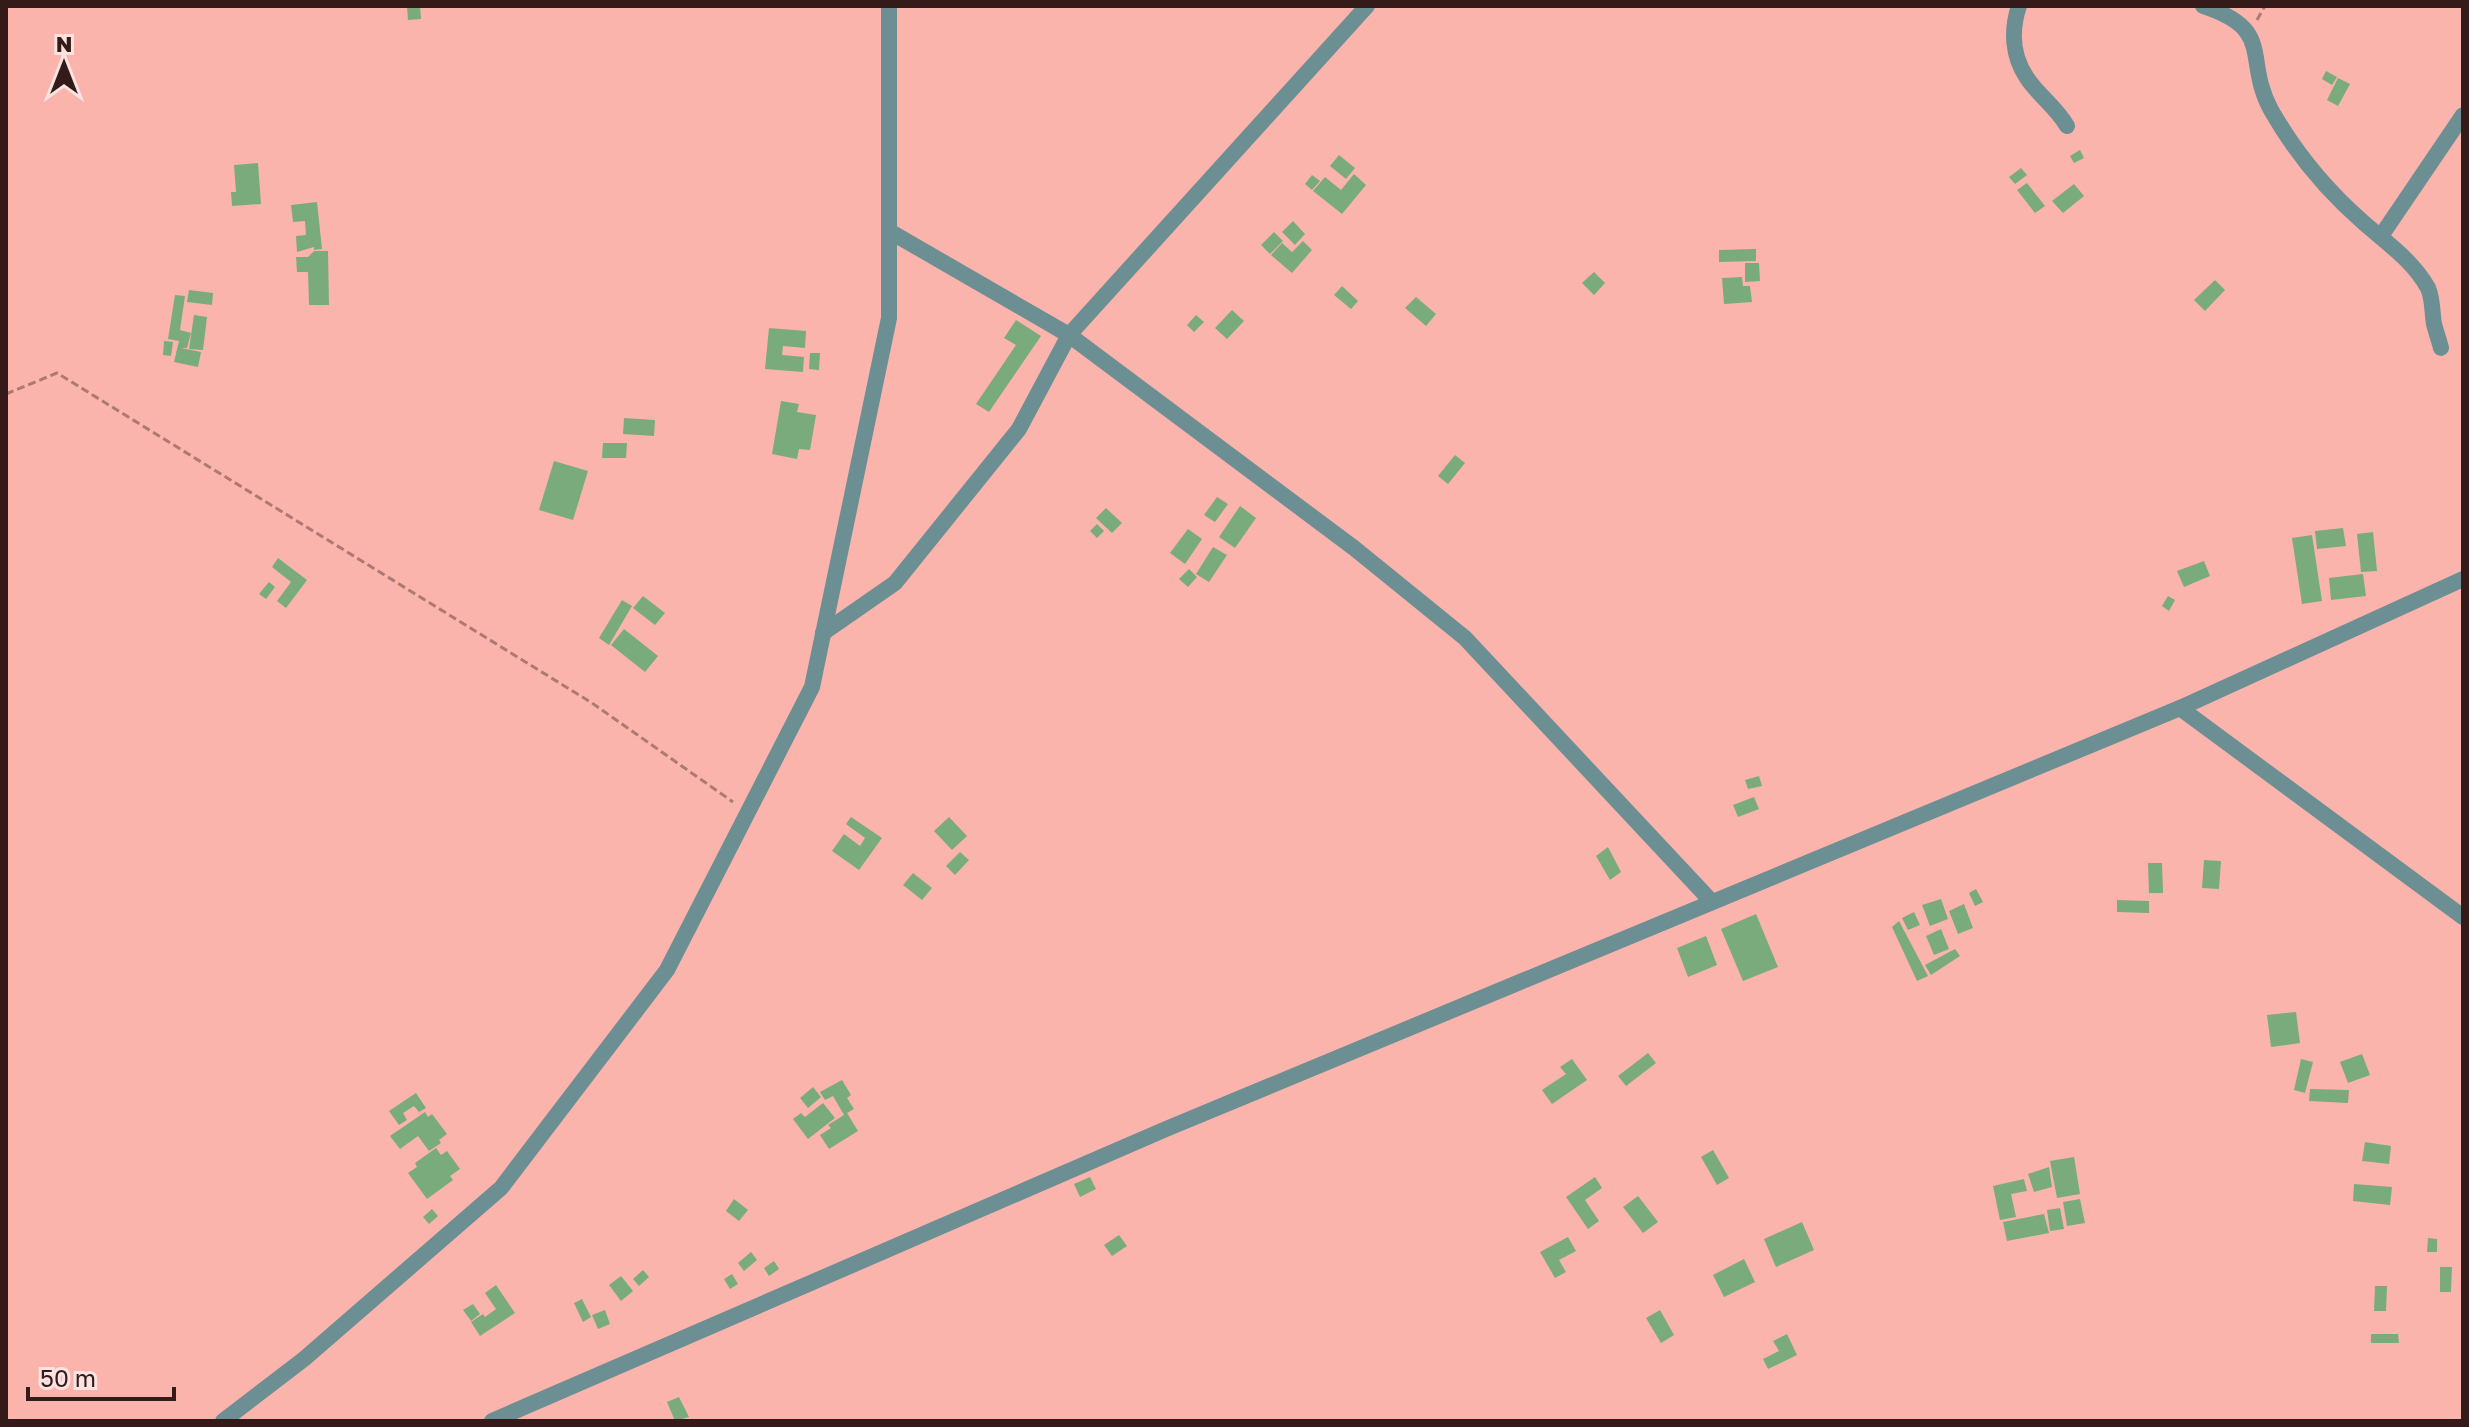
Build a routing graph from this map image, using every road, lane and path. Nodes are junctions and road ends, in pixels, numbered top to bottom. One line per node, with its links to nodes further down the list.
1 (889, 6): 7 (street)
2 (1367, 6): 9 (street)
3 (2019, 6): 6 (street)
4 (2203, 6): 8 (street)
5 (2463, 115): 8 (street)
6 (2067, 126)
7 (889, 231): 9 (street); 13 (street)
8 (2381, 236): 10 (street)
9 (1069, 335): 13 (street); 16 (street)
10 (2441, 348)
11 (6, 394): 15 (path)
12 (2463, 579): 14 (street)
13 (823, 633): 15 (street)
14 (2180, 708): 16 (street); 17 (street)
15 (748, 813): 18 (street)
16 (1712, 902): 19 (street)
17 (2463, 917)
18 (223, 1421)
19 (492, 1421)

